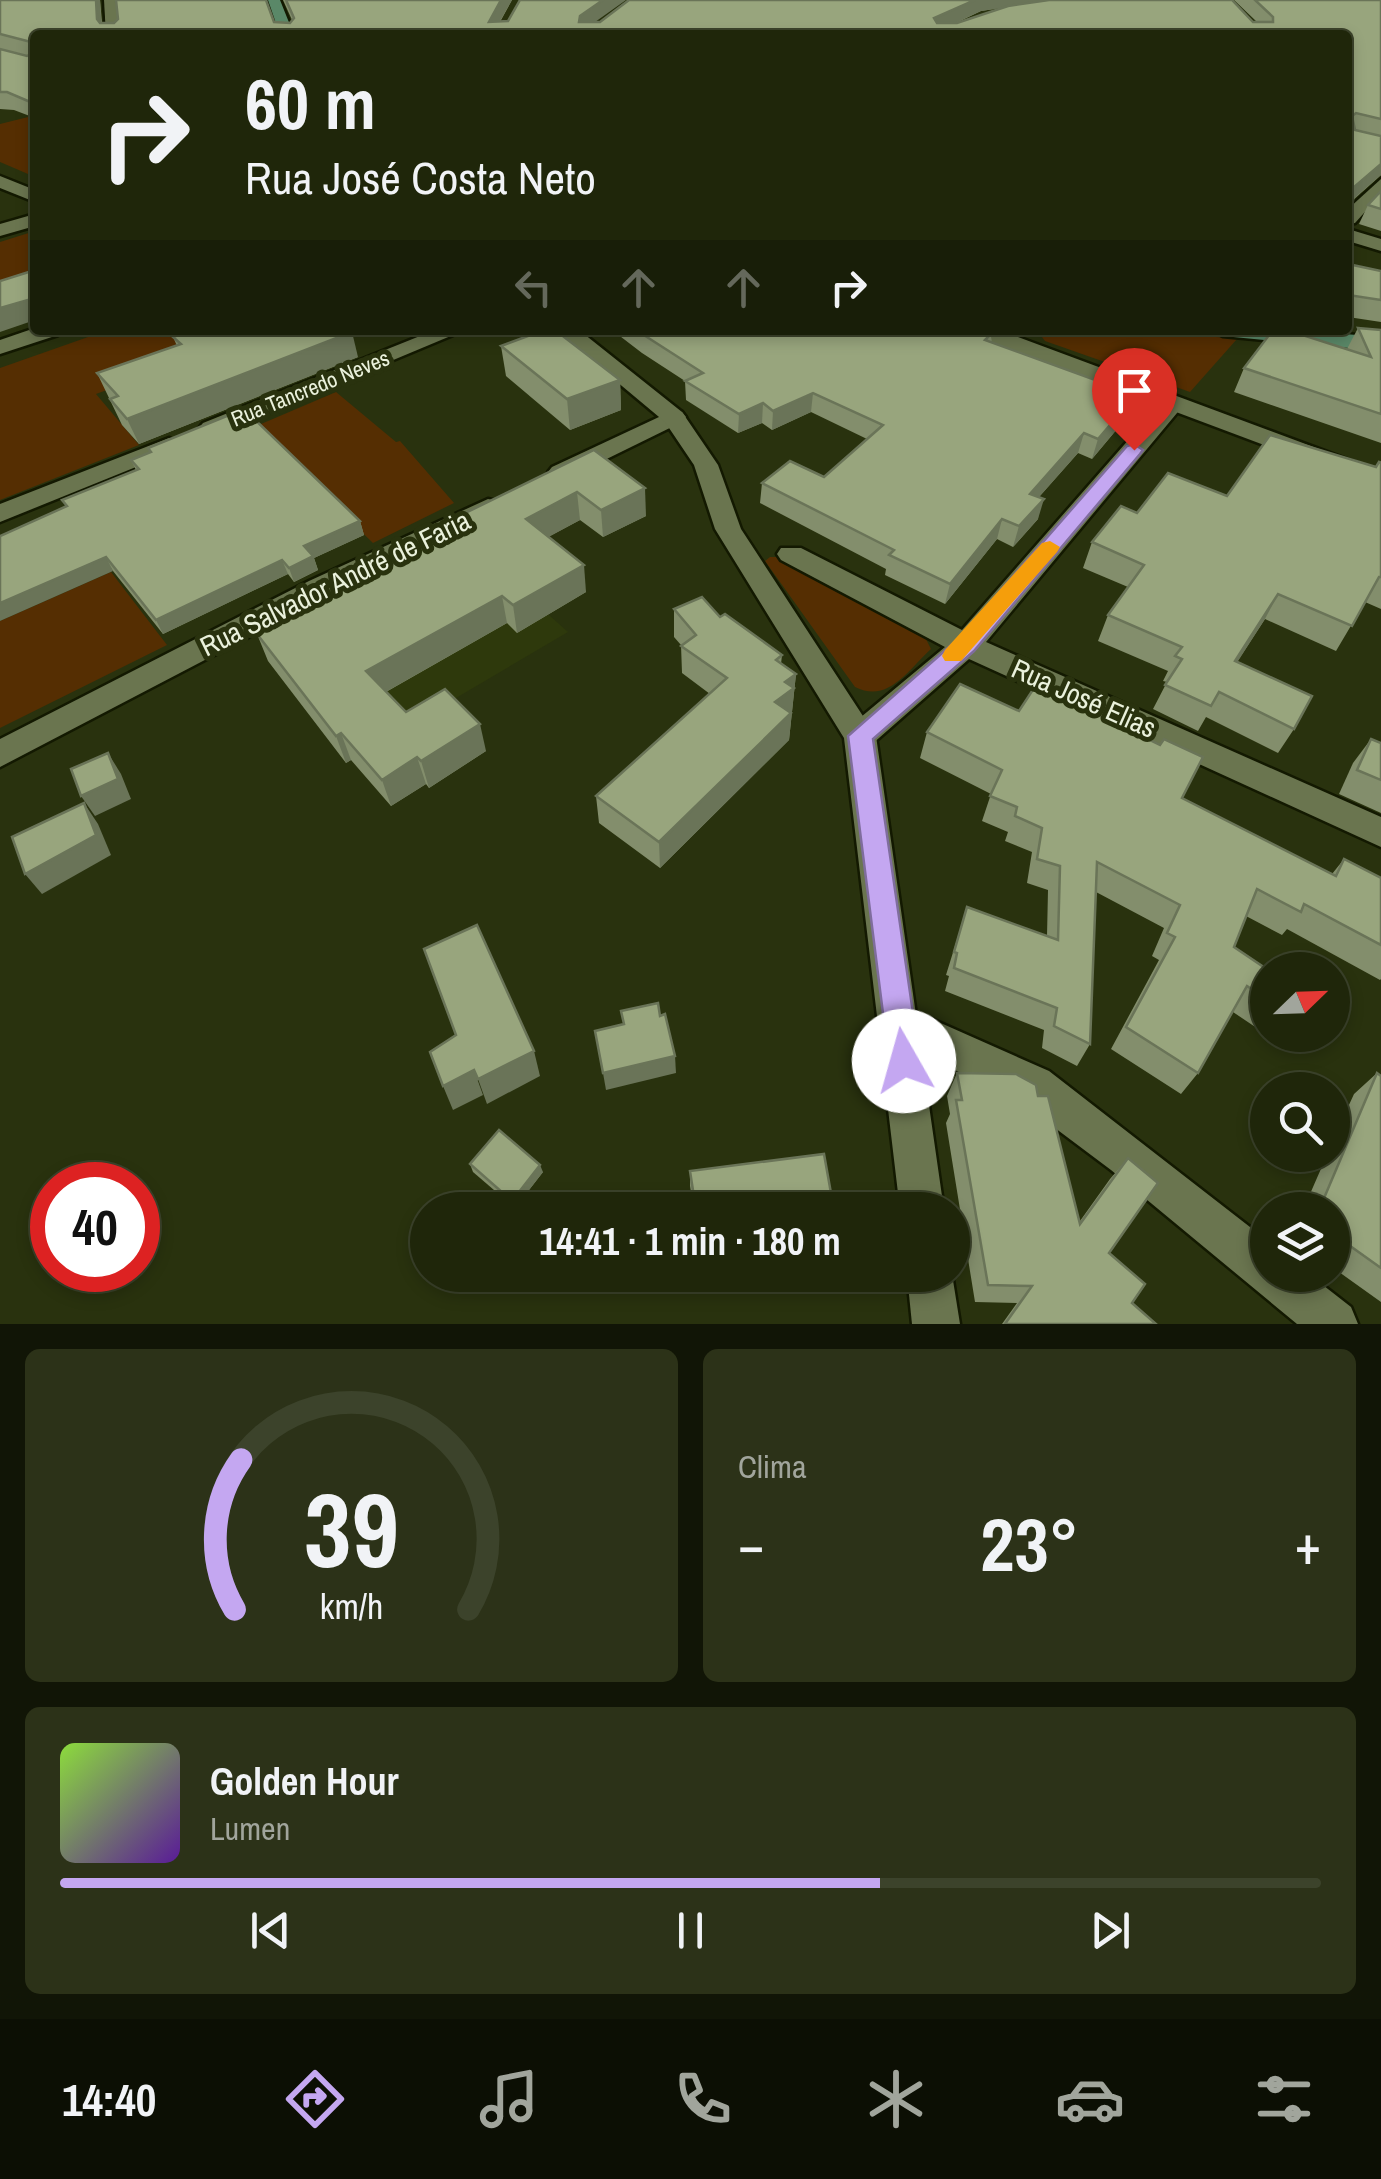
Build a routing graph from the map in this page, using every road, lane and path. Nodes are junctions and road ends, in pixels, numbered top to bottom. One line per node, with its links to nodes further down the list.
1 (110, 0): 3 (street)
2 (274, 0): 4 (main road)
3 (112, 30)
4 (285, 30)
5 (0, 181): 7 (street)
6 (1381, 184): 8 (street)
7 (30, 195)
8 (1352, 215)
9 (30, 221): 10 (street)
10 (0, 230)
11 (1352, 236): 12 (street)
12 (1381, 246)
13 (35, 335): 19 (street)
14 (442, 335): 23 (street, Rua Tancredo Neves)
15 (572, 335): 21 (street)
16 (1296, 335): 18 (main road)
17 (1022, 337): 20 (street)
18 (1381, 344)
19 (0, 347)
20 (1174, 402): 22 (street); 25 (street)
21 (674, 417): 26 (street); 27 (street, Rua Salvador André de Faria)
22 (1381, 481)
23 (0, 514)
24 (791, 554): 25 (street, Rua José Elias)
25 (966, 645): 26 (street); 28 (street, Rua José Elias)
26 (860, 736): 29 (street)
27 (0, 754)
28 (1381, 833)
29 (900, 1024): 30 (street); 31 (street)
30 (920, 1192)
31 (1250, 1255)
32 (932, 1292): 34 (street)
33 (1295, 1292): 35 (street)
34 (936, 1324)
35 (1334, 1324)

